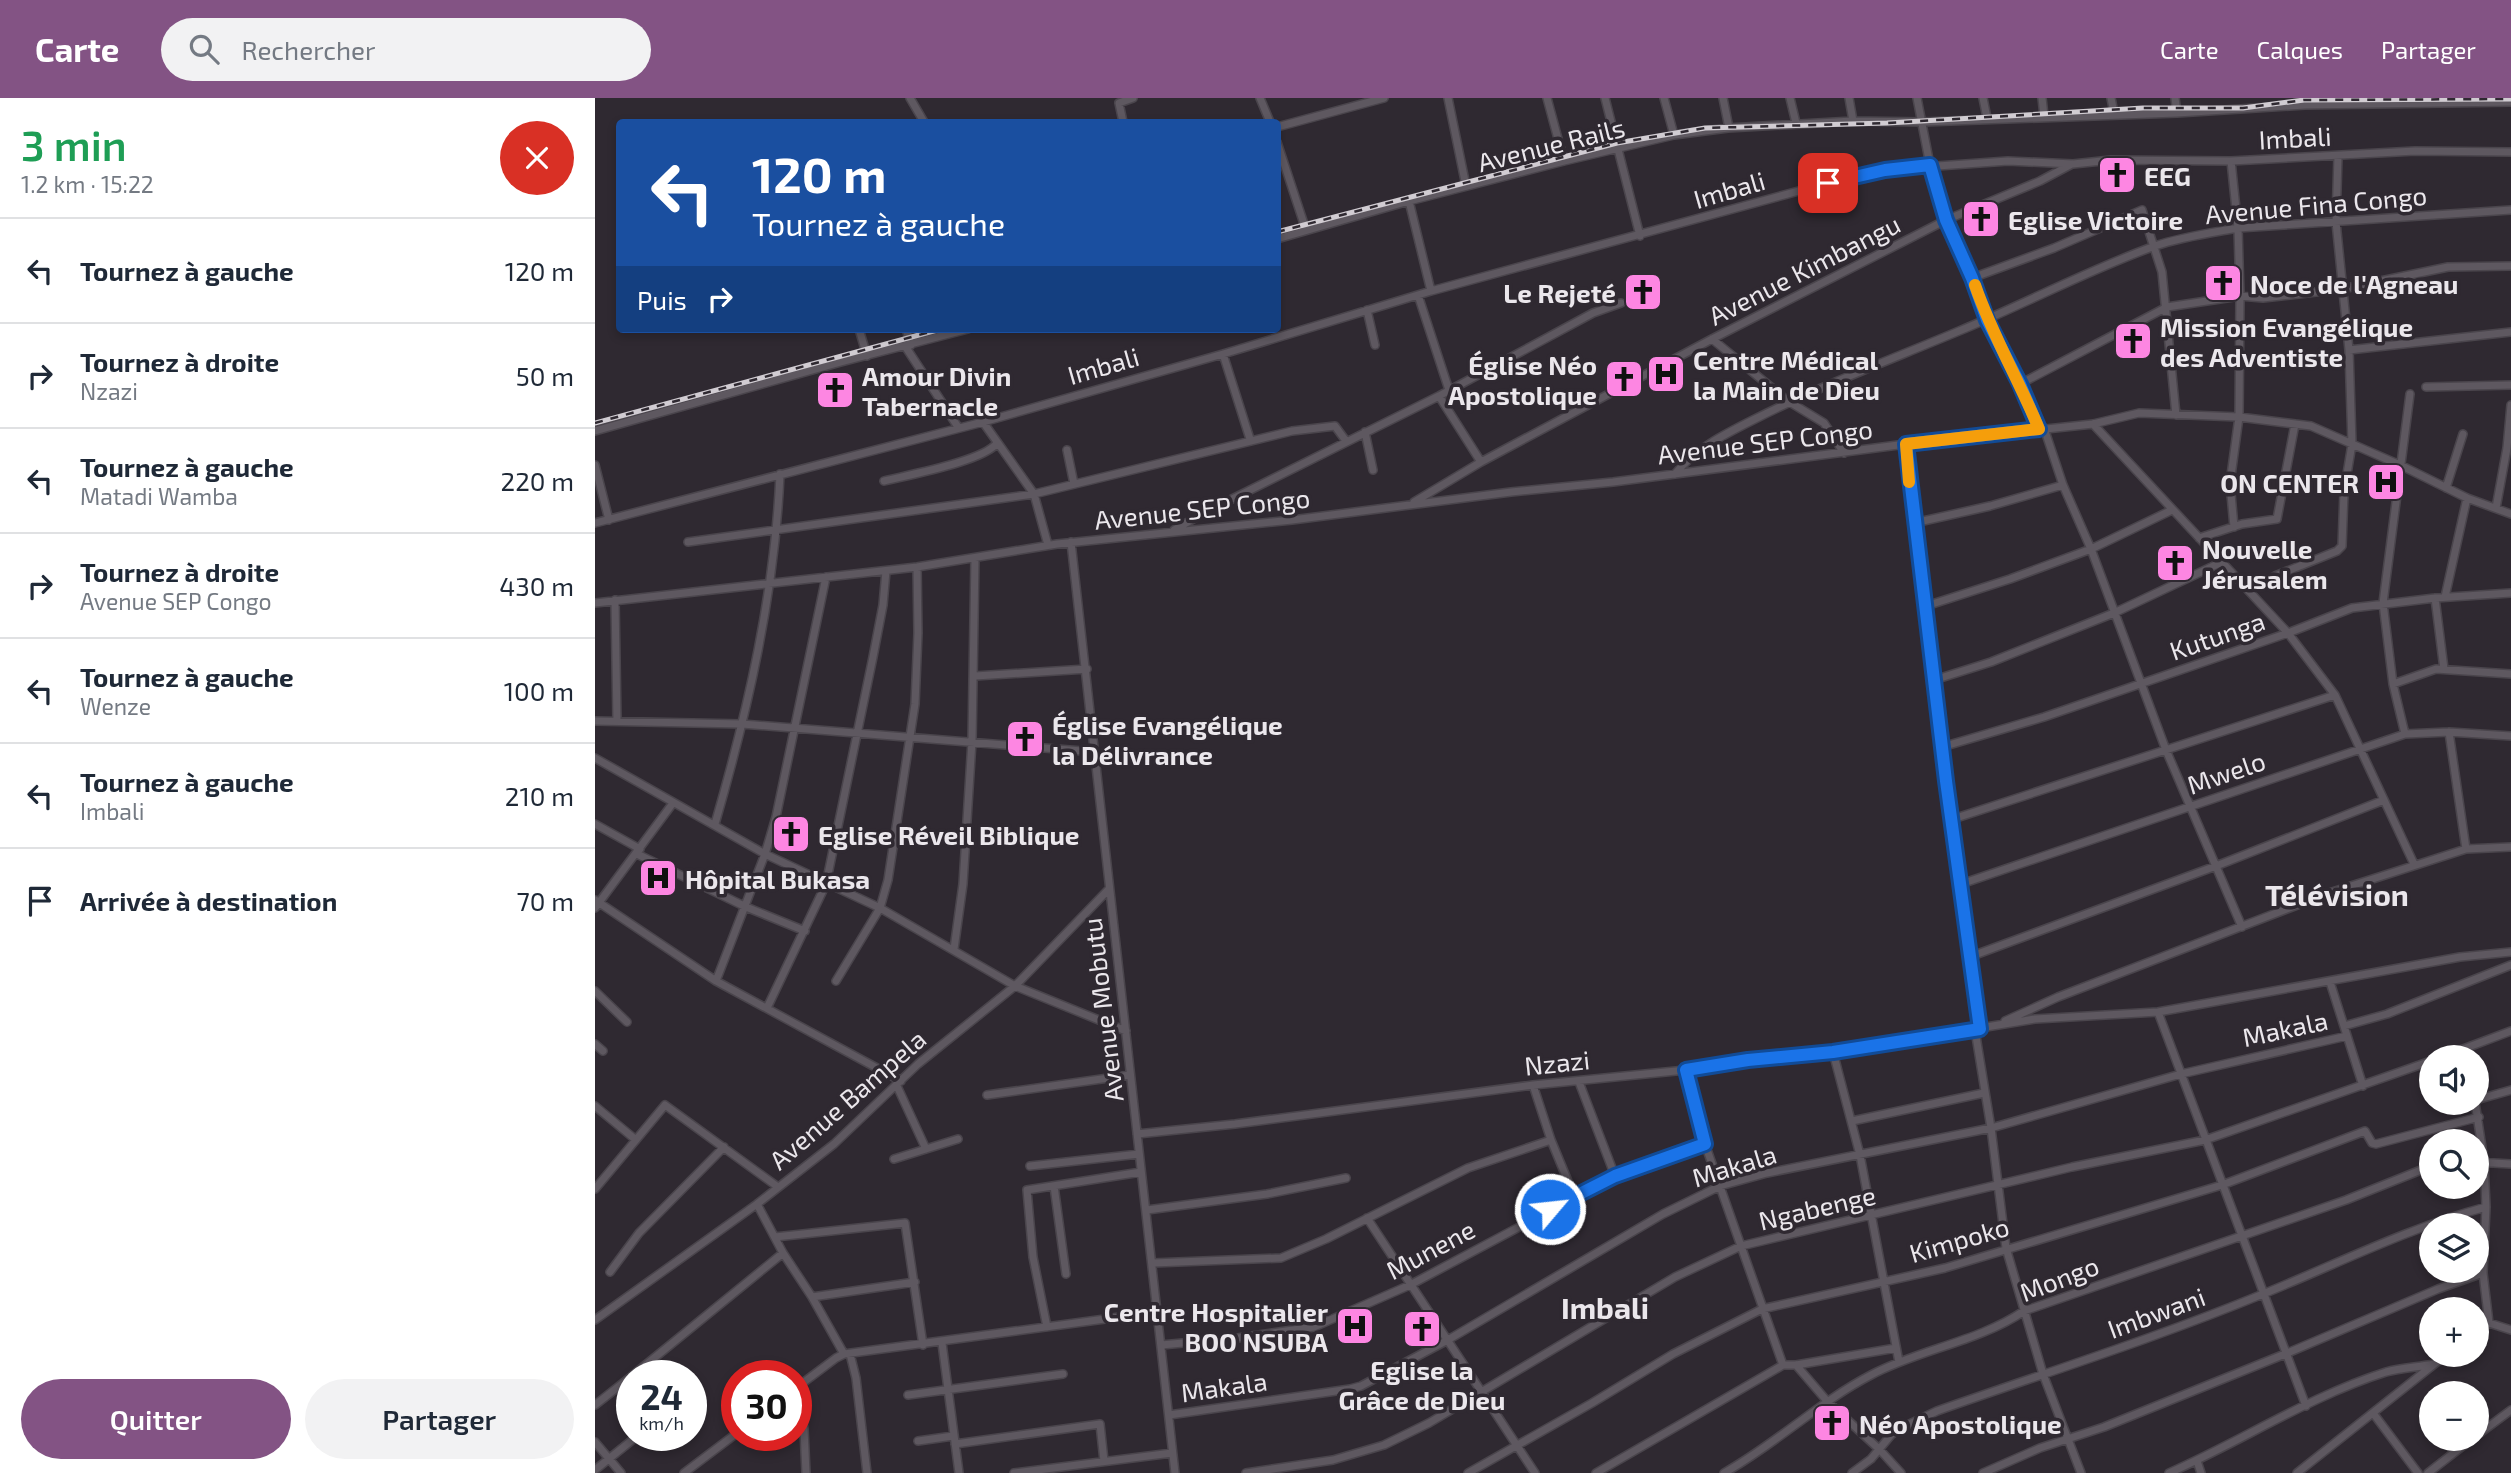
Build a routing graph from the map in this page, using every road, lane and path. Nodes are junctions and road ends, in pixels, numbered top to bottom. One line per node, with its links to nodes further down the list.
1 (910, 98): 27 (street)
2 (1133, 98): 28 (street)
3 (1260, 98): 29 (street)
4 (1384, 98): 33 (street)
5 (1448, 98): 44 (street)
6 (1547, 98): 41 (street)
7 (1605, 98): 36 (street)
8 (1664, 98): 35 (street)
9 (1723, 98): 34 (street)
10 (1790, 98): 32 (street)
11 (1849, 98): 30 (street)
12 (1917, 98): 31 (street)
13 (1983, 98): 26 (street)
14 (2042, 98): 25 (street)
15 (2111, 98): 23 (street)
16 (2175, 98): 24 (street)
17 (2241, 98): 22 (street)
18 (2379, 100): 19 (street, Avenue Rails); 20 (street, Avenue Rails)
19 (2304, 101): 22 (street, Avenue Rails)
20 (2440, 101): 21 (street, Avenue Rails)
21 (2511, 102)
22 (2243, 108): 24 (street, Avenue Rails)
23 (2113, 113): 24 (street, Avenue Rails); 25 (street, Avenue Rails)
24 (2177, 113)
25 (2044, 116): 26 (street, Avenue Rails)
26 (1987, 118): 31 (street, Avenue Rails)
27 (922, 119)
28 (1122, 119)
29 (1269, 119)
30 (1853, 121): 31 (street, Avenue Rails); 32 (street, Avenue Rails)
31 (1923, 121): 43 (street)
32 (1796, 123): 34 (street, Avenue Rails)
33 (1281, 126)
34 (1729, 128): 35 (street, Avenue Rails)
35 (1674, 135): 36 (street, Avenue Rails)
36 (1619, 149): 41 (street, Avenue Rails); 51 (street)
37 (2511, 152): 39 (street, Imbali)
38 (1281, 154): 50 (street)
39 (2338, 156): 40 (street, Imbali); 48 (street)
40 (2231, 161): 42 (street, Imbali); 49 (street)
41 (1564, 162): 44 (street, Avenue Rails)
42 (2073, 164): 43 (street, Imbali); 47 (street, Avenue Kimbangu)
43 (1930, 165): 47 (street); 51 (street, Imbali)
44 (1467, 186): 45 (street, Avenue Rails)
45 (1409, 201): 50 (street, Avenue Rails); 57 (street)
46 (2511, 209): 48 (street, Avenue Fina Congo)
47 (1946, 220): 55 (street); 68 (street, Avenue Kimbangu)
48 (2336, 222): 49 (street, Avenue Fina Congo); 56 (street)
49 (2238, 228): 53 (street, Avenue Fina Congo); 59 (street)
50 (1306, 230): 52 (street, Avenue Rails)
51 (1640, 236): 57 (street, Imbali)
52 (1281, 238)
53 (2155, 246): 55 (street); 61 (street); 63 (street, Avenue Fina Congo)
54 (2511, 265): 56 (street)
55 (1972, 278): 63 (street)
56 (2342, 289): 59 (street); 71 (street)
57 (1431, 291): 58 (street, Imbali)
58 (1418, 296): 62 (street, Imbali); 77 (street)
59 (2240, 296): 61 (street); 83 (street)
60 (1621, 303): 77 (street)
61 (2167, 307): 74 (street); 82 (street)
62 (1367, 310): 70 (street); 72 (street, Imbali)
63 (1987, 320): 74 (street); 80 (street, Avenue Fina Congo)
64 (2511, 332): 71 (street)
65 (860, 333): 73 (street)
66 (906, 333): 69 (street)
67 (934, 333): 69 (street)
68 (1712, 339): 80 (street); 99 (street, Avenue Kimbangu)
69 (908, 345): 73 (street); 87 (street)
70 (1375, 345)
71 (2349, 350): 96 (street)
72 (1223, 354): 84 (street, Imbali); 92 (street)
73 (867, 356): 89 (street)
74 (2020, 384): 88 (street)
75 (2511, 385): 76 (street)
76 (2426, 387)
77 (1449, 390): 79 (street)
78 (2410, 394): 101 (street)
79 (1439, 396): 90 (street); 99 (street)
80 (1788, 401): 98 (street); 104 (street, Avenue Fina Congo)
81 (2511, 405): 112 (street)
82 (2176, 415): 83 (street, Avenue SEP Congo); 85 (street, Avenue SEP Congo)
83 (2239, 417): 86 (street, Avenue SEP Congo); 118 (street)
84 (983, 422): 87 (street, Imbali); 94 (street)
85 (2093, 424): 88 (street, Avenue SEP Congo); 113 (street)
86 (2295, 424): 96 (street, Avenue SEP Congo); 118 (street)
87 (958, 427): 103 (street)
88 (2042, 429): 95 (street, Avenue SEP Congo); 107 (street)
89 (595, 431)
90 (1365, 432): 93 (street); 102 (street)
91 (2463, 434): 108 (street)
92 (1249, 439): 93 (street); 106 (street)
93 (1346, 442): 120 (street)
94 (997, 443): 105 (street); 109 (street)
95 (1906, 444): 98 (street, Avenue SEP Congo); 117 (street)
96 (2352, 444): 101 (street, Avenue SEP Congo); 132 (street)
97 (1066, 450): 106 (street)
98 (1844, 453): 104 (street, Avenue SEP Congo)
99 (1481, 462): 111 (street, Avenue Kimbangu)
100 (595, 465): 115 (street)
101 (2400, 465): 108 (street, Avenue SEP Congo); 138 (street)
102 (1373, 470)
103 (780, 474): 115 (street); 119 (street)
104 (1675, 474): 111 (street, Avenue SEP Congo)
105 (884, 481)
106 (1074, 484): 109 (street)
107 (2063, 485): 117 (street); 125 (street)
108 (2446, 488): 110 (street, Avenue SEP Congo)
109 (1034, 494): 119 (street); 124 (street)
110 (2467, 498): 112 (street, Avenue SEP Congo); 134 (street)
111 (1412, 504): 120 (street, Avenue SEP Congo)
112 (2495, 508): 114 (street, Avenue SEP Congo)
113 (2172, 510): 121 (street); 125 (street)
114 (2511, 514)
115 (609, 520): 116 (street)
116 (595, 523)
117 (1914, 523): 139 (street)
118 (2234, 527): 121 (street)
119 (778, 529): 122 (street); 131 (street)
120 (1171, 532): 123 (street, Avenue SEP Congo)
121 (2199, 538): 127 (street)
122 (688, 541)
123 (1071, 542): 124 (street, Avenue SEP Congo); 142 (street, Avenue Mobutu)
124 (1048, 545): 126 (street, Avenue SEP Congo)
125 (2091, 549): 139 (street); 140 (street)
126 (975, 558): 128 (street, Avenue SEP Congo); 145 (street)
127 (2221, 562): 132 (street); 140 (street)
128 (918, 567): 129 (street, Avenue SEP Congo); 157 (street)
129 (885, 571): 130 (street, Avenue SEP Congo); 155 (street)
130 (826, 578): 131 (street, Avenue SEP Congo); 153 (street)
131 (770, 583): 136 (street, Avenue SEP Congo); 152 (street)
132 (2249, 591): 141 (street)
133 (2511, 593): 134 (street, Kutunga)
134 (2445, 597): 135 (street, Kutunga)
135 (2435, 598): 138 (street, Kutunga); 143 (street)
136 (615, 600): 137 (street, Avenue SEP Congo); 151 (street)
137 (595, 603)
138 (2383, 603): 141 (street, Kutunga); 148 (street)
139 (1926, 606): 146 (street)
140 (2114, 613): 146 (street); 147 (street)
141 (2288, 633): 147 (street, Kutunga); 149 (street)
142 (1087, 669): 145 (street); 163 (street, Avenue Mobutu)
143 (2444, 669): 144 (street); 148 (street)
144 (2511, 674)
145 (975, 676): 159 (street)
146 (1934, 680): 160 (street)
147 (2140, 684): 160 (street, Kutunga); 162 (street)
148 (2393, 684): 156 (street)
149 (2335, 695): 161 (street); 162 (street)
150 (595, 721): 151 (street)
151 (617, 721): 152 (street)
152 (741, 724): 153 (street); 170 (street)
153 (795, 729): 155 (street); 174 (street)
154 (2449, 732): 156 (street, Mwelo); 158 (street, Mwelo); 172 (street)
155 (857, 733): 157 (street); 177 (street)
156 (2405, 734): 161 (street, Mwelo)
157 (910, 736): 159 (street); 182 (street)
158 (2511, 736)
159 (972, 741): 163 (street); 185 (street)
160 (1942, 747): 168 (street)
161 (2361, 748): 165 (street); 167 (street, Mwelo)
162 (2167, 750): 167 (street); 168 (street)
163 (1095, 752): 179 (street, Avenue Mobutu)
164 (595, 758): 166 (street)
165 (2384, 800): 175 (street); 176 (street)
166 (673, 803): 170 (street); 173 (street)
167 (2192, 807): 176 (street); 178 (street, Mwelo)
168 (1953, 819): 178 (street)
169 (595, 824): 173 (street)
170 (715, 824): 174 (street)
171 (2511, 847): 172 (street)
172 (2466, 849): 175 (street)
173 (638, 852): 180 (street); 181 (street)
174 (765, 854): 177 (street); 181 (street)
175 (2414, 864): 183 (street)
176 (2216, 866): 183 (street); 187 (street)
177 (826, 884): 182 (street); 184 (street)
178 (1961, 884): 187 (street)
179 (1109, 889): 192 (street, Avenue Bampela); 200 (street, Avenue Mobutu)
180 (597, 904): 189 (street)
181 (746, 907): 184 (street); 189 (street)
182 (880, 908): 185 (street); 190 (street)
183 (2242, 927): 197 (street)
184 (805, 931): 194 (street)
185 (954, 949): 192 (street)
186 (2511, 952): 191 (street)
187 (1972, 956): 199 (street)
188 (2511, 965): 198 (street)
189 (716, 981): 194 (street)
190 (836, 981)
191 (2330, 982): 195 (street); 198 (street)
192 (1015, 986): 200 (street); 212 (street, Avenue Bampela)
193 (595, 991): 196 (street)
194 (767, 1008): 212 (street)
195 (2158, 1012): 197 (street); 209 (street)
196 (627, 1022)
197 (1998, 1024): 199 (street, Nzazi)
198 (2344, 1026): 202 (street)
199 (1977, 1030): 206 (street, Nzazi); 216 (street)
200 (1126, 1031): 210 (street, Avenue Mobutu)
201 (2511, 1031): 204 (street)
202 (2347, 1036): 209 (street, Makala); 214 (street)
203 (595, 1044): 205 (street)
204 (2480, 1045)
205 (603, 1051)
206 (1833, 1052): 208 (street, Nzazi); 221 (street)
207 (2419, 1065): 214 (street, Ngabenge)
208 (1686, 1070): 211 (street, Nzazi); 229 (street)
209 (2181, 1074): 222 (street, Makala); 228 (street)
210 (1131, 1075): 217 (street); 224 (street, Avenue Mobutu)
211 (1579, 1082): 213 (street, Nzazi); 240 (street)
212 (899, 1084): 231 (street); 246 (street, Avenue Bampela)
213 (1533, 1085): 224 (street, Nzazi); 227 (street)
214 (2363, 1086): 228 (street, Ngabenge)
215 (2511, 1090): 218 (street)
216 (1985, 1093): 221 (street); 222 (street)
217 (987, 1095)
218 (2489, 1097)
219 (595, 1106): 226 (street)
220 (2479, 1117): 223 (street); 242 (street, Kimpoko)
221 (1851, 1121): 233 (street)
222 (1991, 1128): 233 (street, Makala); 245 (street)
223 (2479, 1129)
224 (1137, 1134): 232 (street, Avenue Mobutu)
225 (958, 1139): 231 (street)
226 (636, 1140): 230 (street); 247 (street)
227 (1551, 1140): 248 (street); 255 (street)
228 (2204, 1140): 242 (street); 245 (street, Ngabenge)
229 (1705, 1144): 240 (street, Munene); 244 (street)
230 (724, 1147): 246 (street); 262 (street)
231 (926, 1149): 234 (street)
232 (1139, 1154): 237 (street); 239 (street, Avenue Mobutu)
233 (1860, 1155): 244 (street, Makala); 254 (street)
234 (894, 1158)
235 (2489, 1162): 236 (street)
236 (2511, 1164)
237 (1030, 1166)
238 (2419, 1171): 256 (street, Mongo)
239 (1141, 1172): 243 (street); 252 (street, Avenue Mobutu)
240 (1615, 1176): 248 (street, Munene)
241 (1346, 1178): 252 (street)
242 (2222, 1185): 256 (street); 259 (street, Kimpoko)
243 (1054, 1186): 263 (street); 275 (street)
244 (1720, 1186): 258 (street); 277 (street, Makala)
245 (1999, 1186): 254 (street, Ngabenge); 259 (street)
246 (778, 1187): 250 (street, Avenue Bampela)
247 (595, 1188)
248 (1574, 1196): 267 (street, Munene)
249 (2485, 1199): 251 (street)
250 (757, 1203): 257 (street); 273 (street, Avenue Bampela)
251 (2486, 1206): 253 (street); 268 (street, Imbwani)
252 (1147, 1210): 261 (street, Avenue Mobutu)
253 (2486, 1213)
254 (1872, 1216): 258 (street, Ngabenge); 264 (street)
255 (1367, 1218): 261 (street); 267 (street)
256 (2241, 1236): 268 (street); 272 (street, Mongo)
257 (775, 1237): 260 (street); 265 (street)
258 (1741, 1246): 270 (street); 295 (street, Ngabenge)
259 (2006, 1248): 264 (street, Kimpoko); 272 (street)
260 (783, 1254): 269 (street); 284 (street)
261 (1153, 1263): 271 (street, Avenue Mobutu)
262 (610, 1272)
263 (1066, 1274)
264 (1884, 1281): 270 (street, Kimpoko); 281 (street)
265 (915, 1282): 269 (street); 279 (street)
266 (2455, 1283): 283 (street)
267 (1410, 1285): 277 (street); 280 (street, Munene)
268 (2264, 1294): 283 (street); 291 (street, Imbwani)
269 (812, 1297): 282 (street)
270 (1762, 1309): 286 (street); 309 (street, Kimpoko)
271 (1157, 1311): 275 (street); 280 (street, Avenue Mobutu)
272 (2024, 1311): 285 (street, Mongo); 291 (street)
273 (595, 1320)
274 (2489, 1323): 276 (street)
275 (1048, 1327): 278 (street)
276 (2511, 1329)
277 (1446, 1340): 295 (street); 302 (street, Makala)
278 (942, 1343): 279 (street); 294 (street)
279 (923, 1345): 282 (street)
280 (1161, 1345): 302 (street, Avenue Mobutu)
281 (1896, 1348): 285 (street); 287 (street)
282 (847, 1354): 292 (street); 322 (street)
283 (2285, 1354): 299 (street); 304 (street)
284 (652, 1360)
285 (1899, 1362): 297 (street, Mongo)
286 (1783, 1365): 287 (street); 329 (street)
287 (1796, 1365): 297 (street)
288 (2419, 1366): 299 (street)
289 (2430, 1367): 301 (street)
290 (1063, 1374): 294 (street)
291 (2043, 1374): 304 (street); 310 (street, Imbwani)
292 (812, 1376)
293 (616, 1389): 298 (street)
294 (947, 1391): 296 (street); 305 (street)
295 (1481, 1391): 309 (street); 326 (street, Ngabenge)
296 (908, 1395)
297 (1827, 1401): 310 (street); 330 (street, Mongo)
298 (595, 1405)
299 (2306, 1406): 317 (street)
300 (2511, 1409): 303 (street)
301 (2373, 1413): 337 (street); 338 (street)
302 (1169, 1415): 314 (street, Avenue Mobutu)
303 (2489, 1426)
304 (2066, 1438): 333 (street); 334 (street)
305 (954, 1440): 306 (street); 316 (street); 323 (street)
306 (918, 1441)
307 (595, 1442): 315 (street)
308 (721, 1445): 320 (street)
309 (1516, 1445): 327 (street, Kimpoko); 328 (street)
310 (1880, 1450): 331 (street, Imbwani); 332 (street)
311 (619, 1451): 315 (street)
312 (805, 1451): 321 (street)
313 (2457, 1451): 339 (street)
314 (1172, 1453): 316 (street); 325 (street, Avenue Mobutu)
315 (609, 1459): 318 (street); 319 (street)
316 (1104, 1461): 324 (street)
317 (2197, 1461): 335 (street); 336 (street)
318 (595, 1471)
319 (621, 1473)
320 (684, 1473)
321 (806, 1473)
322 (867, 1473)
323 (959, 1473)
324 (1014, 1473)
325 (1175, 1473)
326 (1246, 1473)
327 (1468, 1473)
328 (1535, 1473)
329 (1596, 1473)
330 (1724, 1473)
331 (1852, 1473)
332 (1901, 1473)
333 (1983, 1473)
334 (2081, 1473)
335 (2169, 1473)
336 (2201, 1473)
337 (2297, 1473)
338 (2418, 1473)
339 (2428, 1473)

